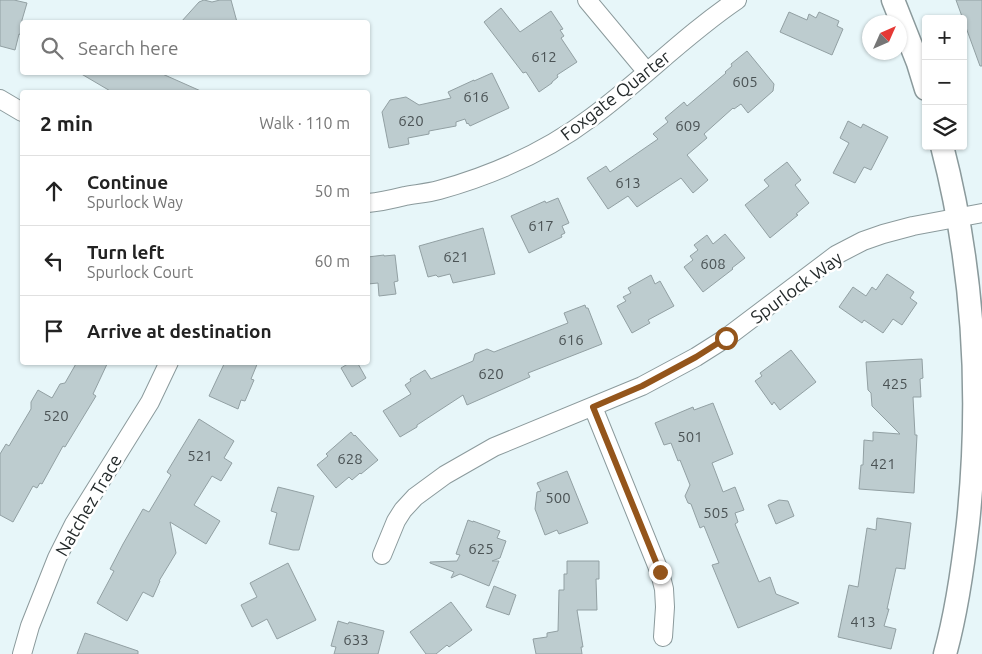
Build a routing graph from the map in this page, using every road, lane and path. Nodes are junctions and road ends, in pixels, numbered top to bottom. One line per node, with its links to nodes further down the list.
1 (587, 0): 4 (street)
2 (737, 0): 4 (street, Foxgate Quarter)
3 (893, 0): 5 (street)
4 (647, 72): 9 (street, Foxgate Quarter)
5 (922, 76)
6 (0, 99): 7 (street)
7 (20, 111)
8 (943, 150): 11 (street)
9 (370, 203)
10 (982, 213): 11 (street, Spurlock Way)
11 (958, 218): 13 (street, Spurlock Way); 14 (street)
12 (168, 365): 17 (street, Natchez Trace)
13 (593, 407): 15 (street, Spurlock Way); 16 (street)
14 (976, 499): 18 (street)
15 (382, 555)
16 (663, 637)
17 (22, 654)
18 (945, 654)

